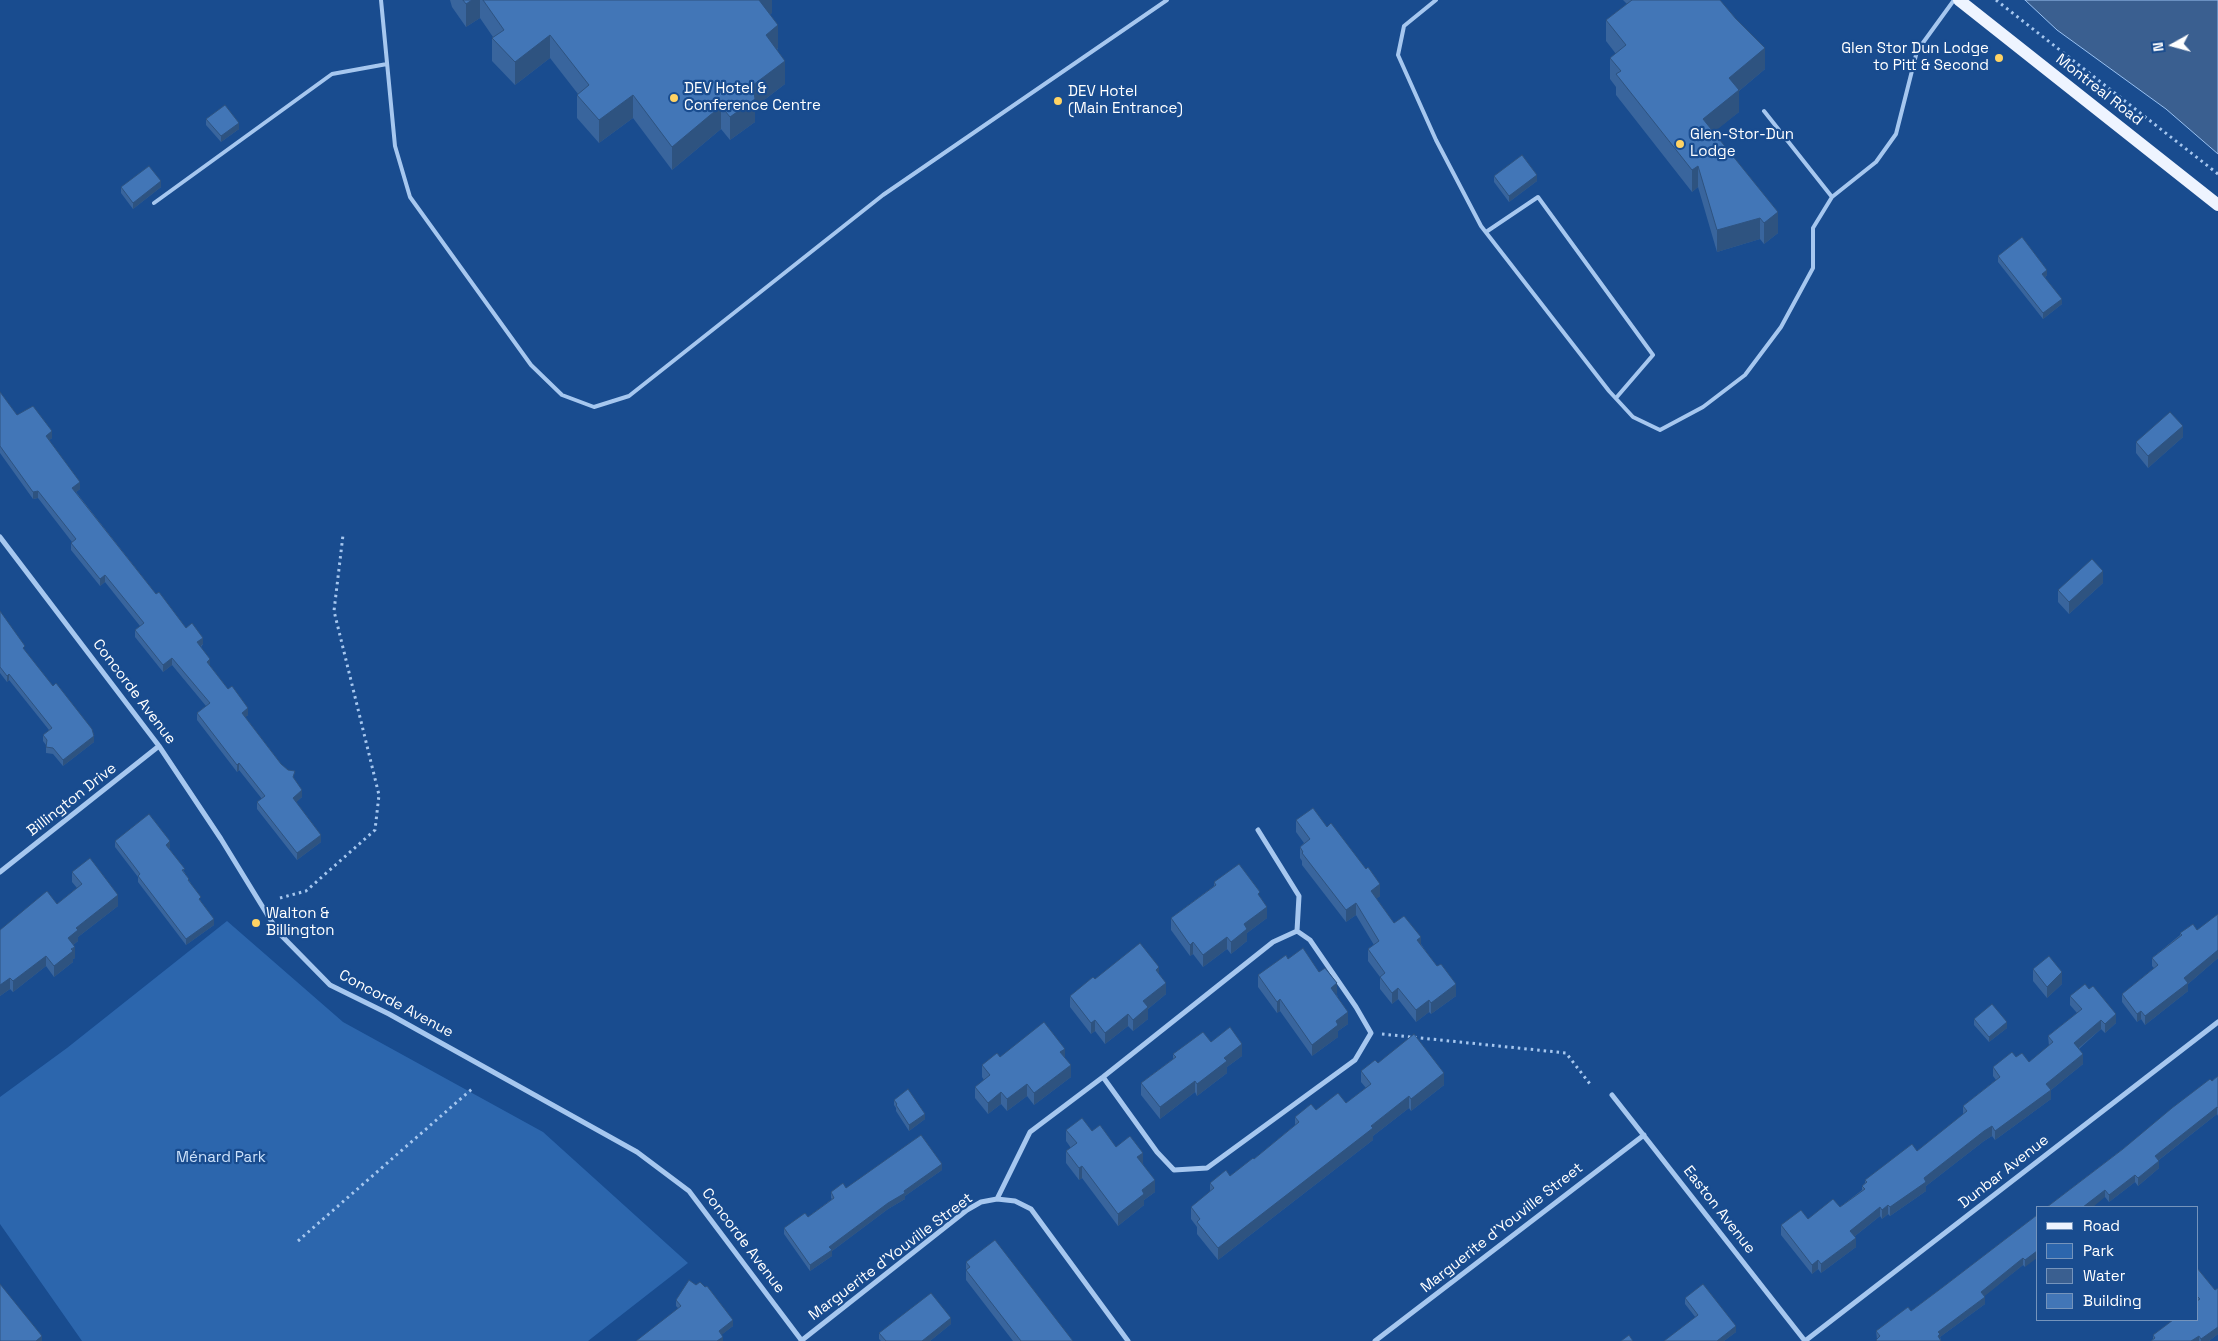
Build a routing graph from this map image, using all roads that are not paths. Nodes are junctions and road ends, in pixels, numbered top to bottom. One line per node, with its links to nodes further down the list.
1 (381, 0): 6 (lane)
2 (1167, 0): 6 (lane)
3 (1436, 0): 11 (lane)
4 (1954, 0): 8 (lane)
5 (1959, 0): 10 (main road, Montreal Road)
6 (387, 64): 9 (lane)
7 (1764, 111): 8 (lane)
8 (1832, 197): 12 (lane)
9 (154, 202)
10 (2218, 205)
11 (1486, 232): 12 (lane); 12 (lane)
12 (1616, 398)
13 (0, 537): 14 (street, Concorde Avenue)
14 (160, 746): 16 (street, Billington Drive); 23 (street, Concorde Avenue)
15 (1258, 830): 17 (street)
16 (0, 872)
17 (1297, 931): 19 (street, Marguerite d'Youville Street); 19 (street)
18 (2218, 1022): 26 (street, Dunbar Avenue)
19 (1103, 1077): 22 (street, Marguerite d'Youville Street)
20 (1612, 1095): 21 (street, Easton Avenue)
21 (1644, 1135): 25 (street, Marguerite d'Youville Street); 26 (street, Easton Avenue)
22 (997, 1199): 23 (street, Marguerite d'Youville Street); 24 (street, Marguerite d'Youville Street)
23 (802, 1341)
24 (1128, 1341)
25 (1375, 1341)
26 (1805, 1341)

